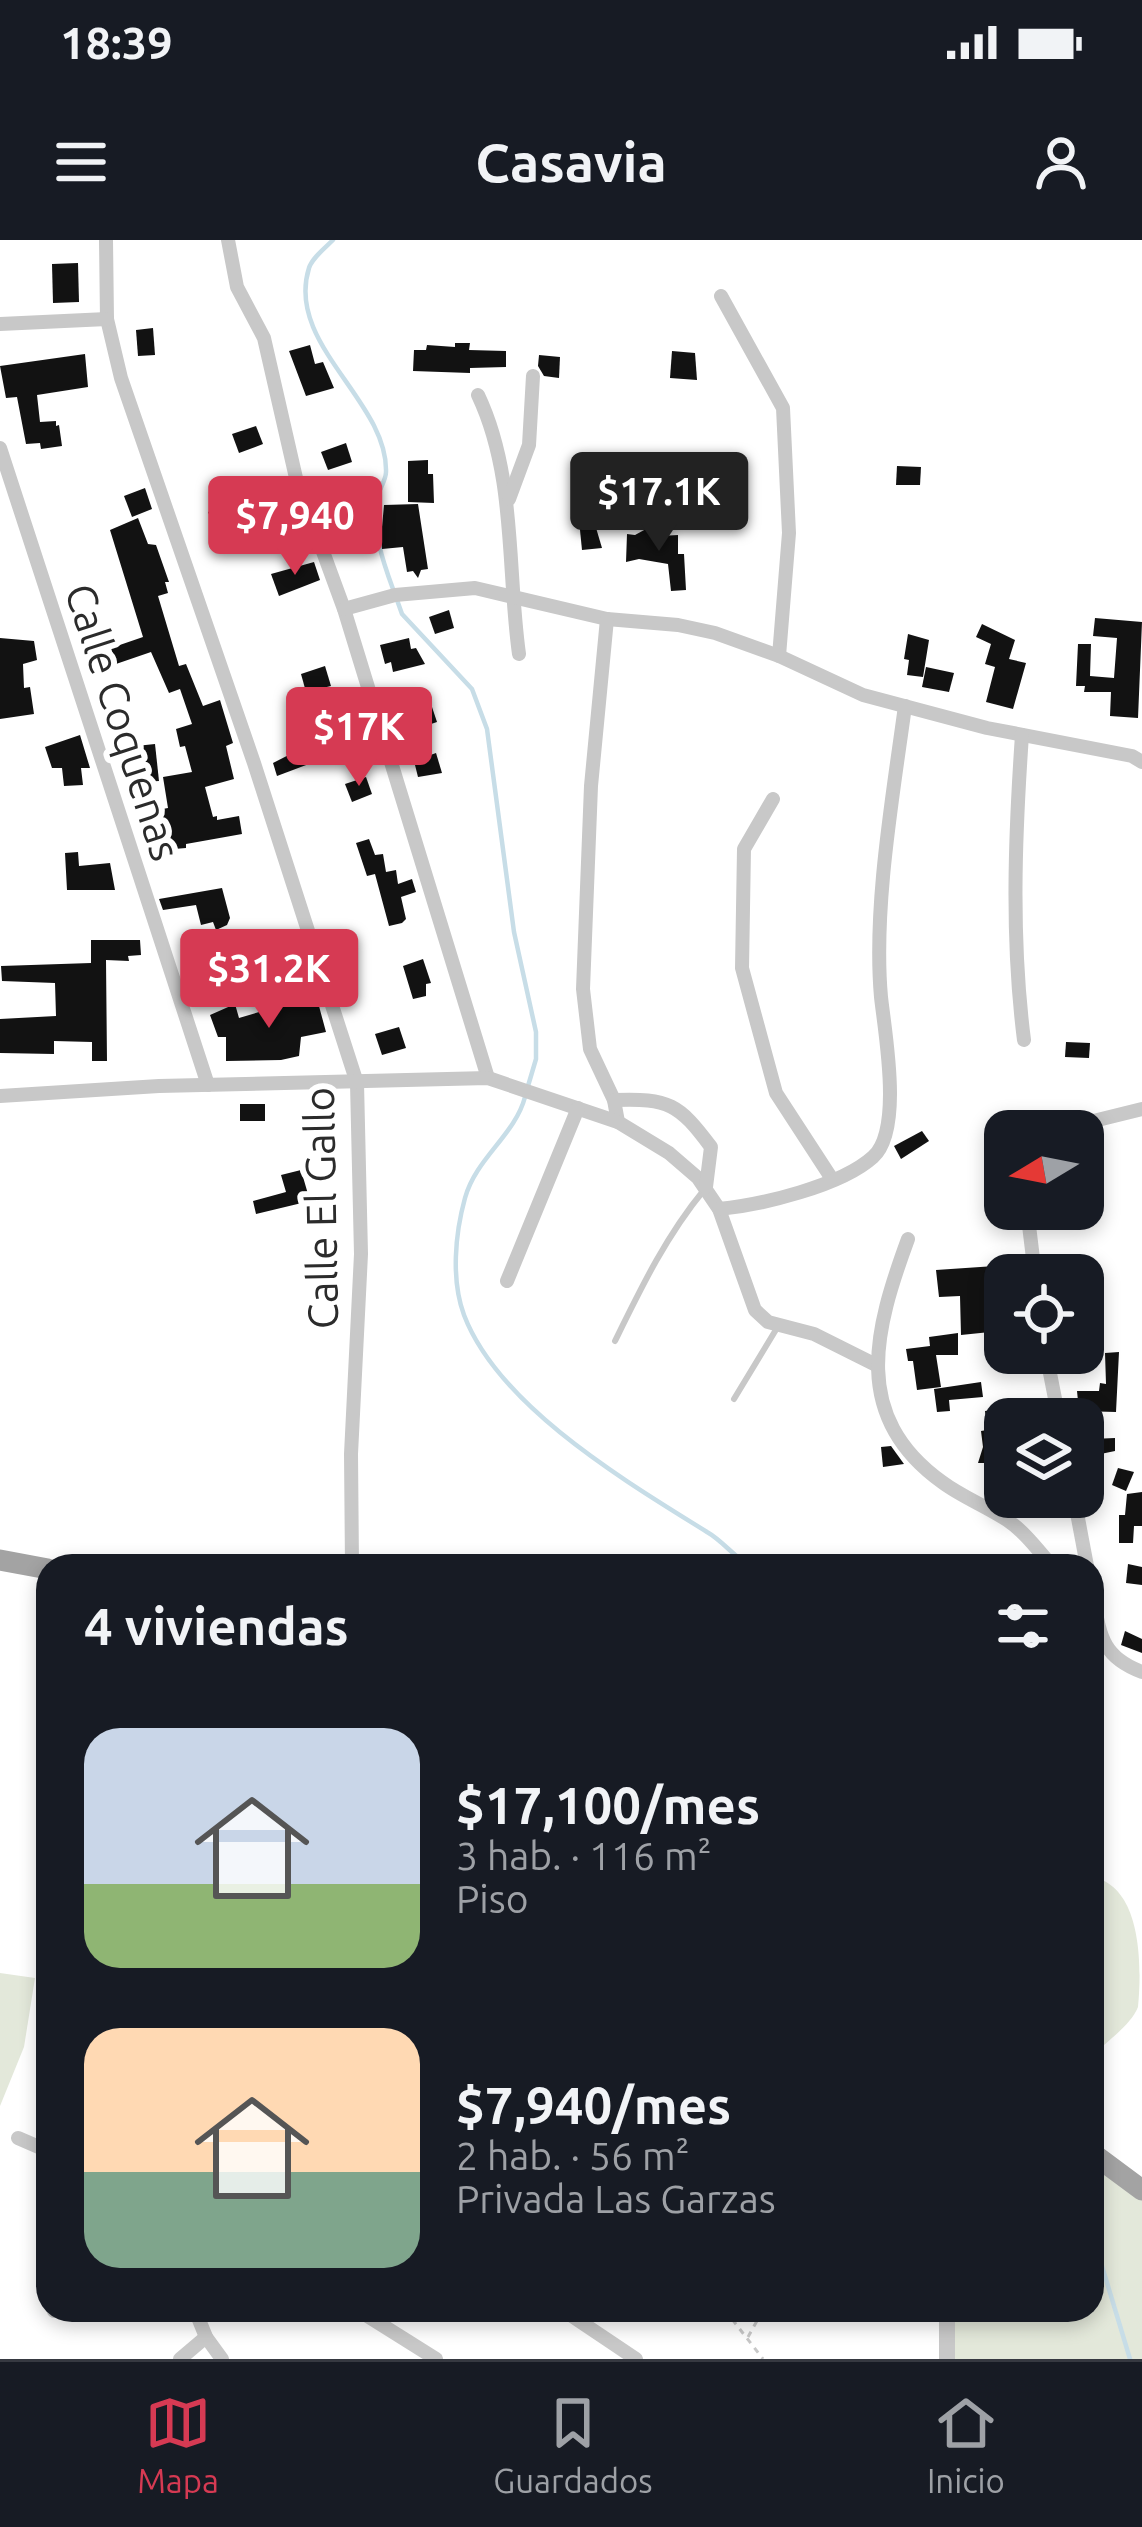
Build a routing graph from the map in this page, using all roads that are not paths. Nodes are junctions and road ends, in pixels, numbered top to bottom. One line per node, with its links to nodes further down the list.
1 (106, 240): 4 (street, Calle El Gallo)
2 (229, 240): 12 (street)
3 (721, 296): 15 (street)
4 (107, 319): 5 (street); 22 (street, Calle El Gallo)
5 (0, 324)
6 (533, 376): 10 (street)
7 (478, 395): 10 (street)
8 (0, 448): 9 (street, Calle Coquenas)
9 (8, 502): 23 (street, Calle Coquenas)
10 (507, 503): 11 (street)
11 (511, 597): 12 (street); 13 (street); 14 (street)
12 (344, 609): 21 (street)
13 (607, 619): 15 (street); 25 (street)
14 (519, 654)
15 (779, 656): 16 (street)
16 (905, 706): 17 (street); 30 (street)
17 (1022, 734): 18 (street); 20 (street)
18 (1142, 762)
19 (773, 799): 30 (street)
20 (1024, 1040)
21 (488, 1078): 22 (street); 26 (street)
22 (357, 1083): 23 (street); 40 (street, Calle El Gallo)
23 (208, 1085): 24 (street)
24 (0, 1096)
25 (614, 1100): 29 (street); 31 (street)
26 (578, 1108): 29 (street); 34 (street)
27 (1142, 1108): 28 (street)
28 (1104, 1118)
29 (618, 1122): 31 (street)
30 (832, 1179): 32 (street)
31 (706, 1187): 32 (street); 36 (lane)
32 (719, 1209): 35 (street)
33 (908, 1239): 37 (street)
34 (507, 1281)
35 (779, 1325): 37 (street); 38 (lane)
36 (615, 1341)
37 (875, 1365): 41 (street)
38 (734, 1399)
39 (1078, 1518): 42 (street)
40 (352, 1554)
41 (1041, 1554)
42 (1085, 1554)
43 (0, 1560): 44 (main road)
44 (36, 1567)
45 (1104, 1639): 46 (street)
46 (1142, 1672)
47 (18, 2138): 48 (street)
48 (36, 2146)
49 (1104, 2162): 50 (main road)
50 (1142, 2190)
51 (200, 2322): 55 (street)
52 (377, 2322): 58 (street)
53 (581, 2322): 59 (street)
54 (946, 2322): 60 (street)
55 (206, 2337): 56 (street); 57 (street)
56 (180, 2359)
57 (222, 2359)
58 (436, 2359)
59 (636, 2359)
60 (947, 2359)

